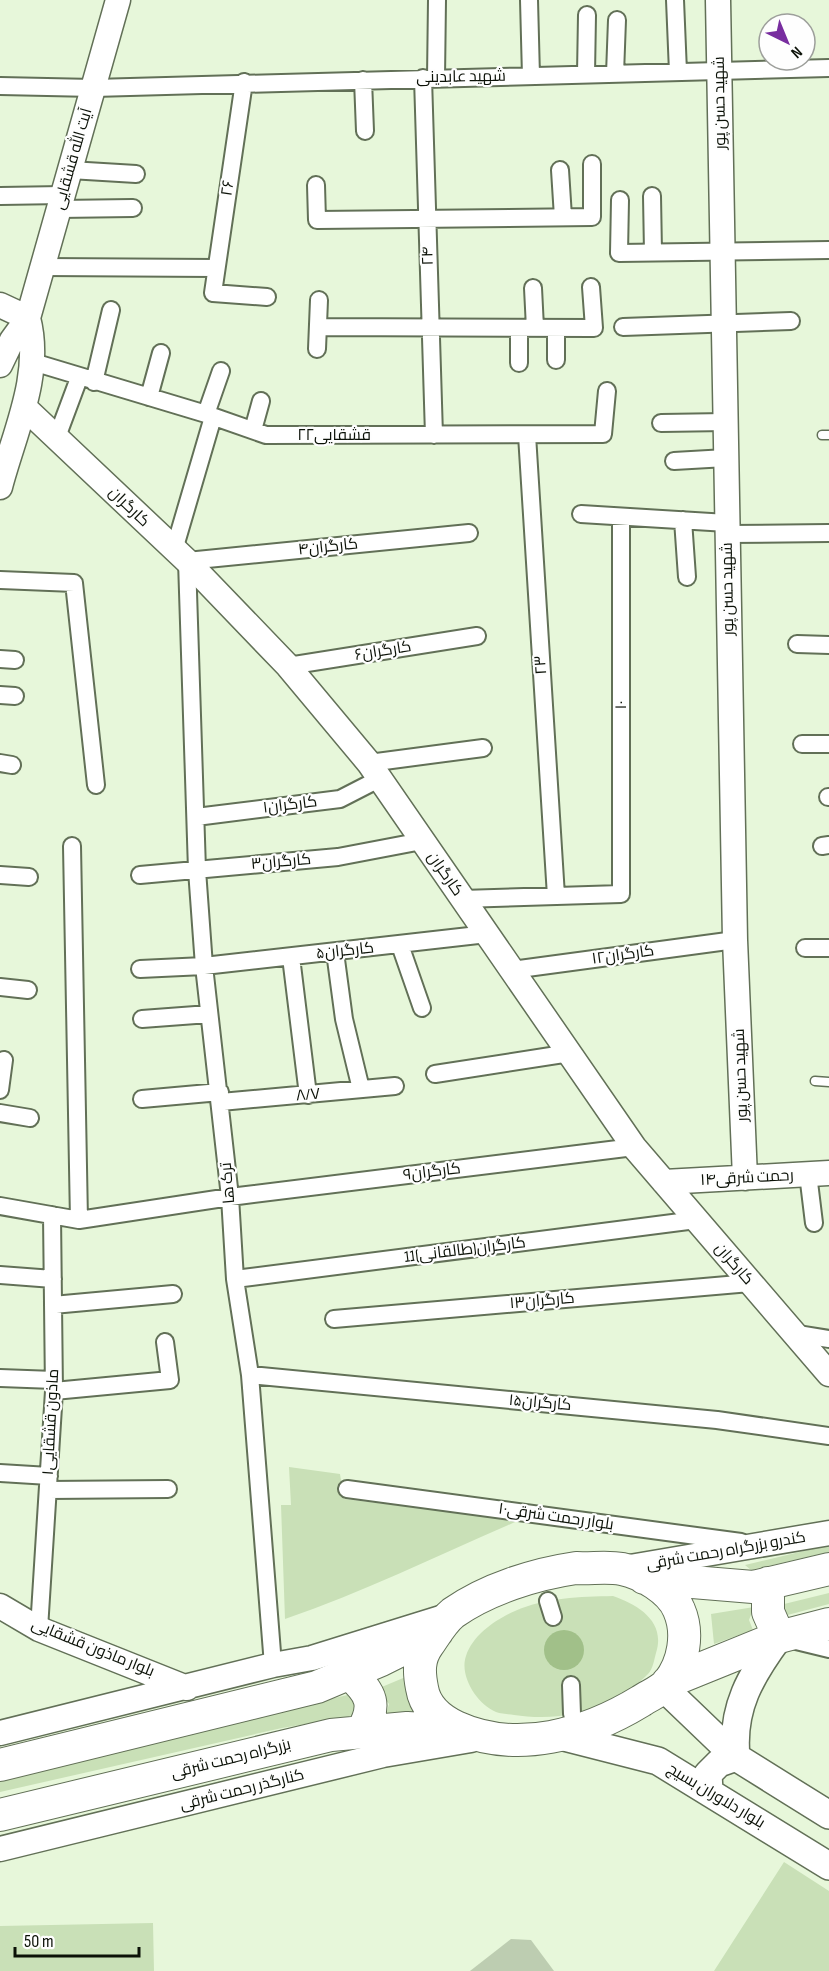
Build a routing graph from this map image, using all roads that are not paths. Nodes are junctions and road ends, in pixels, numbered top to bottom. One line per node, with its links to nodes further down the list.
1 (118, 0): 18 (street, آیت الله قشقایی)
2 (437, 0): 14 (street, ۲۴)
3 (529, 0): 13 (street)
4 (675, 0): 10 (street)
5 (718, 0): 9 (street, شهید حسن پور)
6 (587, 15): 11 (street)
7 (617, 20): 12 (street)
8 (829, 68): 9 (street, شهید عابدینی)
9 (719, 71): 10 (street, شهید عابدینی); 33 (street, شهید حسن پور)
10 (678, 72): 12 (street, شهید عابدینی)
11 (586, 74): 12 (street, شهید عابدینی); 13 (street, شهید عابدینی)
12 (615, 74)
13 (531, 76): 14 (street, شهید عابدینی)
14 (430, 78): 15 (street, شهید عابدینی); 31 (street, ۲۴)
15 (363, 80): 16 (street, شهید عابدینی); 19 (street)
16 (244, 82): 18 (street, شهید عابدینی); 36 (street, ۲۶)
17 (0, 86): 18 (street, شهید عابدینی)
18 (94, 88): 21 (street, آیت الله قشقایی)
19 (364, 131)
20 (592, 164): 30 (street)
21 (70, 170): 23 (street); 28 (street, آیت الله قشقایی)
22 (560, 170): 30 (street)
23 (136, 174)
24 (316, 185): 31 (street)
25 (0, 196): 28 (street)
26 (652, 196): 34 (street)
27 (620, 200): 34 (street)
28 (61, 202): 29 (street); 35 (street, آیت الله قشقایی)
29 (134, 208)
30 (563, 217): 31 (street)
31 (427, 219): 47 (street, ۲۴)
32 (829, 250): 33 (street)
33 (724, 251): 34 (street); 45 (street, شهید حسن پور)
34 (653, 252)
35 (42, 267): 36 (street); 43 (street, آیت الله قشقایی)
36 (216, 268): 39 (street, ۲۶)
37 (591, 287): 50 (street)
38 (533, 288): 49 (street)
39 (267, 297)
40 (319, 300): 46 (street)
41 (0, 305): 43 (street)
42 (111, 310): 58 (street)
43 (28, 318): 54 (street, آیت الله قشقایی); 56 (street, آیت الله قشقایی)
44 (791, 321): 45 (street)
45 (725, 326): 48 (street); 64 (street, شهید حسن پور)
46 (318, 327): 47 (street); 51 (street)
47 (430, 327): 49 (street); 67 (street, ۲۴)
48 (623, 327)
49 (527, 328): 50 (street); 55 (street)
50 (556, 328): 53 (street)
51 (317, 349)
52 (161, 353): 60 (street)
53 (556, 360)
54 (33, 362): 58 (street, ۲۲قشقایی); 62 (street, آیت الله قشقایی)
55 (519, 363)
56 (0, 365)
57 (221, 371): 63 (street, ترک ها)
58 (87, 380): 60 (street, ۲۲قشقایی); 69 (street)
59 (607, 391): 68 (street, ۲۲قشقایی)
60 (149, 397): 63 (street, ۲۲قشقایی)
61 (261, 401): 66 (street)
62 (24, 407): 69 (street, کارگران); 72 (street, آیت الله قشقایی)
63 (210, 415): 66 (street, ۲۲قشقایی); 79 (street, ترک ها)
64 (726, 422): 65 (street); 70 (street, شهید حسن پور)
65 (661, 423)
66 (253, 430): 67 (street, ۲۲قشقایی)
67 (434, 435): 68 (street, ۲۲قشقایی)
68 (527, 435): 98 (street, ۲۳)
69 (57, 437): 79 (street, کارگران)
70 (726, 458): 71 (street); 76 (street, شهید حسن پور)
71 (674, 461)
72 (0, 487)
73 (581, 514): 74 (street)
74 (621, 517): 75 (street); 98 (street, ۱۰)
75 (683, 520): 76 (street); 80 (street)
76 (727, 528): 78 (street); 101 (street, شهید حسن پور)
77 (469, 533): 79 (street, کارگران۴)
78 (829, 533)
79 (180, 556): 85 (street, کارگران); 91 (street, ترک ها)
80 (687, 576)
81 (0, 580): 90 (street)
82 (477, 636): 85 (street, ۶کارگران)
83 (797, 644): 84 (street)
84 (829, 645)
85 (288, 666): 89 (street, کارگران)
86 (802, 744): 87 (street)
87 (829, 744)
88 (483, 748): 89 (street, ۱کارگران)
89 (374, 771): 91 (street, ۱کارگران); 92 (street, کارگران)
90 (96, 785)
91 (196, 817): 94 (street, ترک ها)
92 (422, 841): 94 (street, کارگران۳); 99 (street, کارگران)
93 (72, 846): 135 (street)
94 (197, 870): 96 (street, کارگران۳); 107 (street, ترک ها)
95 (0, 875): 97 (street)
96 (140, 875)
97 (29, 878)
98 (556, 896): 99 (street)
99 (462, 899): 100 (street, کارگران)
100 (487, 934): 102 (street, کارگران۵); 109 (street, کارگران)
101 (735, 940): 109 (street, ۱۲کارگران); 130 (street, شهید حسن پور)
102 (400, 945): 105 (street, کارگران۵); 112 (street)
103 (805, 948): 104 (street)
104 (829, 948)
105 (335, 952): 106 (street, کارگران۵); 121 (street)
106 (291, 957): 107 (street, کارگران۵); 123 (street)
107 (204, 966): 108 (street, کارگران۵); 113 (street, ترک ها)
108 (140, 969)
109 (512, 970): 115 (street, کارگران)
110 (0, 987): 111 (street)
111 (28, 990)
112 (422, 1008)
113 (210, 1014): 114 (street); 124 (street, ترک ها)
114 (142, 1020)
115 (570, 1053): 117 (street); 128 (street, کارگران)
116 (4, 1060): 122 (street)
117 (435, 1074)
118 (815, 1081): 119 (lane)
119 (829, 1082)
120 (395, 1086): 121 (street, ۸/۷)
121 (361, 1089): 123 (street, ۸/۷)
122 (0, 1090)
123 (308, 1095): 124 (street, ۸/۷)
124 (220, 1097): 125 (street, ۸/۷); 132 (street, ترک ها)
125 (142, 1099)
126 (0, 1113): 127 (street)
127 (30, 1118)
128 (634, 1147): 131 (street, کارگران); 132 (street, کارگران۹)
129 (819, 1174): 130 (street, ۱۴رحمت شرقی); 137 (street)
130 (745, 1178): 131 (street, ۱۴رحمت شرقی)
131 (664, 1182): 136 (street, کارگران)
132 (230, 1197): 135 (street, کارگران۹); 140 (street, ترک ها)
133 (0, 1206): 134 (street, کارگران۹)
134 (52, 1215): 135 (street, کارگران۹); 139 (street, ماذون قشقایی۱)
135 (79, 1220)
136 (696, 1220): 140 (street, 11کارگران(طالقانی)); 141 (street, کارگران)
137 (814, 1223)
138 (0, 1275): 139 (street)
139 (53, 1278): 143 (street, ماذون قشقایی۱)
140 (235, 1279): 149 (street, ترک ها)
141 (750, 1283): 144 (street, کارگران۱۳); 145 (street, کارگران)
142 (172, 1294): 143 (street)
143 (53, 1305): 151 (street, ماذون قشقایی۱)
144 (334, 1319)
145 (792, 1333): 146 (street); 148 (street, کارگران)
146 (829, 1339)
147 (165, 1342): 151 (street)
148 (829, 1374)
149 (250, 1375): 152 (street, ۱۵کارگران); 168 (street, ترک ها)
150 (0, 1378): 151 (street)
151 (54, 1385): 154 (street, ماذون قشقایی۱)
152 (829, 1436)
153 (0, 1473): 154 (street)
154 (48, 1483): 155 (street); 165 (street, ماذون قشقایی۱)
155 (168, 1489)
156 (346, 1489): 158 (street, ۱۰بلوار رحمت شرقی)
157 (829, 1533): 158 (street, کندرو بزرگراه رحمت شرقی)
158 (766, 1546): 160 (street, کندرو بزرگراه رحمت شرقی)
159 (829, 1569): 161 (highway)
160 (633, 1573): 161 (highway); 163 (highway); 171 (highway)
161 (768, 1584): 166 (highway)
162 (0, 1606): 165 (street, بلوار ماذون قشقایی)
163 (445, 1623): 168 (street); 169 (highway); 176 (highway)
164 (829, 1624): 166 (highway)
165 (39, 1629): 172 (street, بلوار ماذون قشقایی)
166 (779, 1637): 167 (street); 171 (highway); 177 (main road)
167 (829, 1649)
168 (273, 1665): 172 (street)
169 (350, 1674): 174 (highway); 178 (highway)
170 (571, 1684): 173 (street)
171 (665, 1685): 173 (highway, بزرگراه رحمت شرقی); 177 (main road)
172 (187, 1688): 175 (street)
173 (566, 1725): 176 (highway, بزرگراه رحمت شرقی); 179 (main road, بلوار دلاوران بسیج)
174 (362, 1732): 176 (highway, بزرگراه رحمت شرقی); 181 (highway, بزرگراه رحمت شرقی)
175 (0, 1733)
176 (475, 1734): 182 (street, کنارگذر رحمت شرقی)
177 (736, 1757): 179 (main road); 180 (main road)
178 (0, 1765)
179 (709, 1791): 183 (main road, بلوار دلاوران بسیج)
180 (825, 1811)
181 (0, 1815)
182 (0, 1849)
183 (829, 1866)

